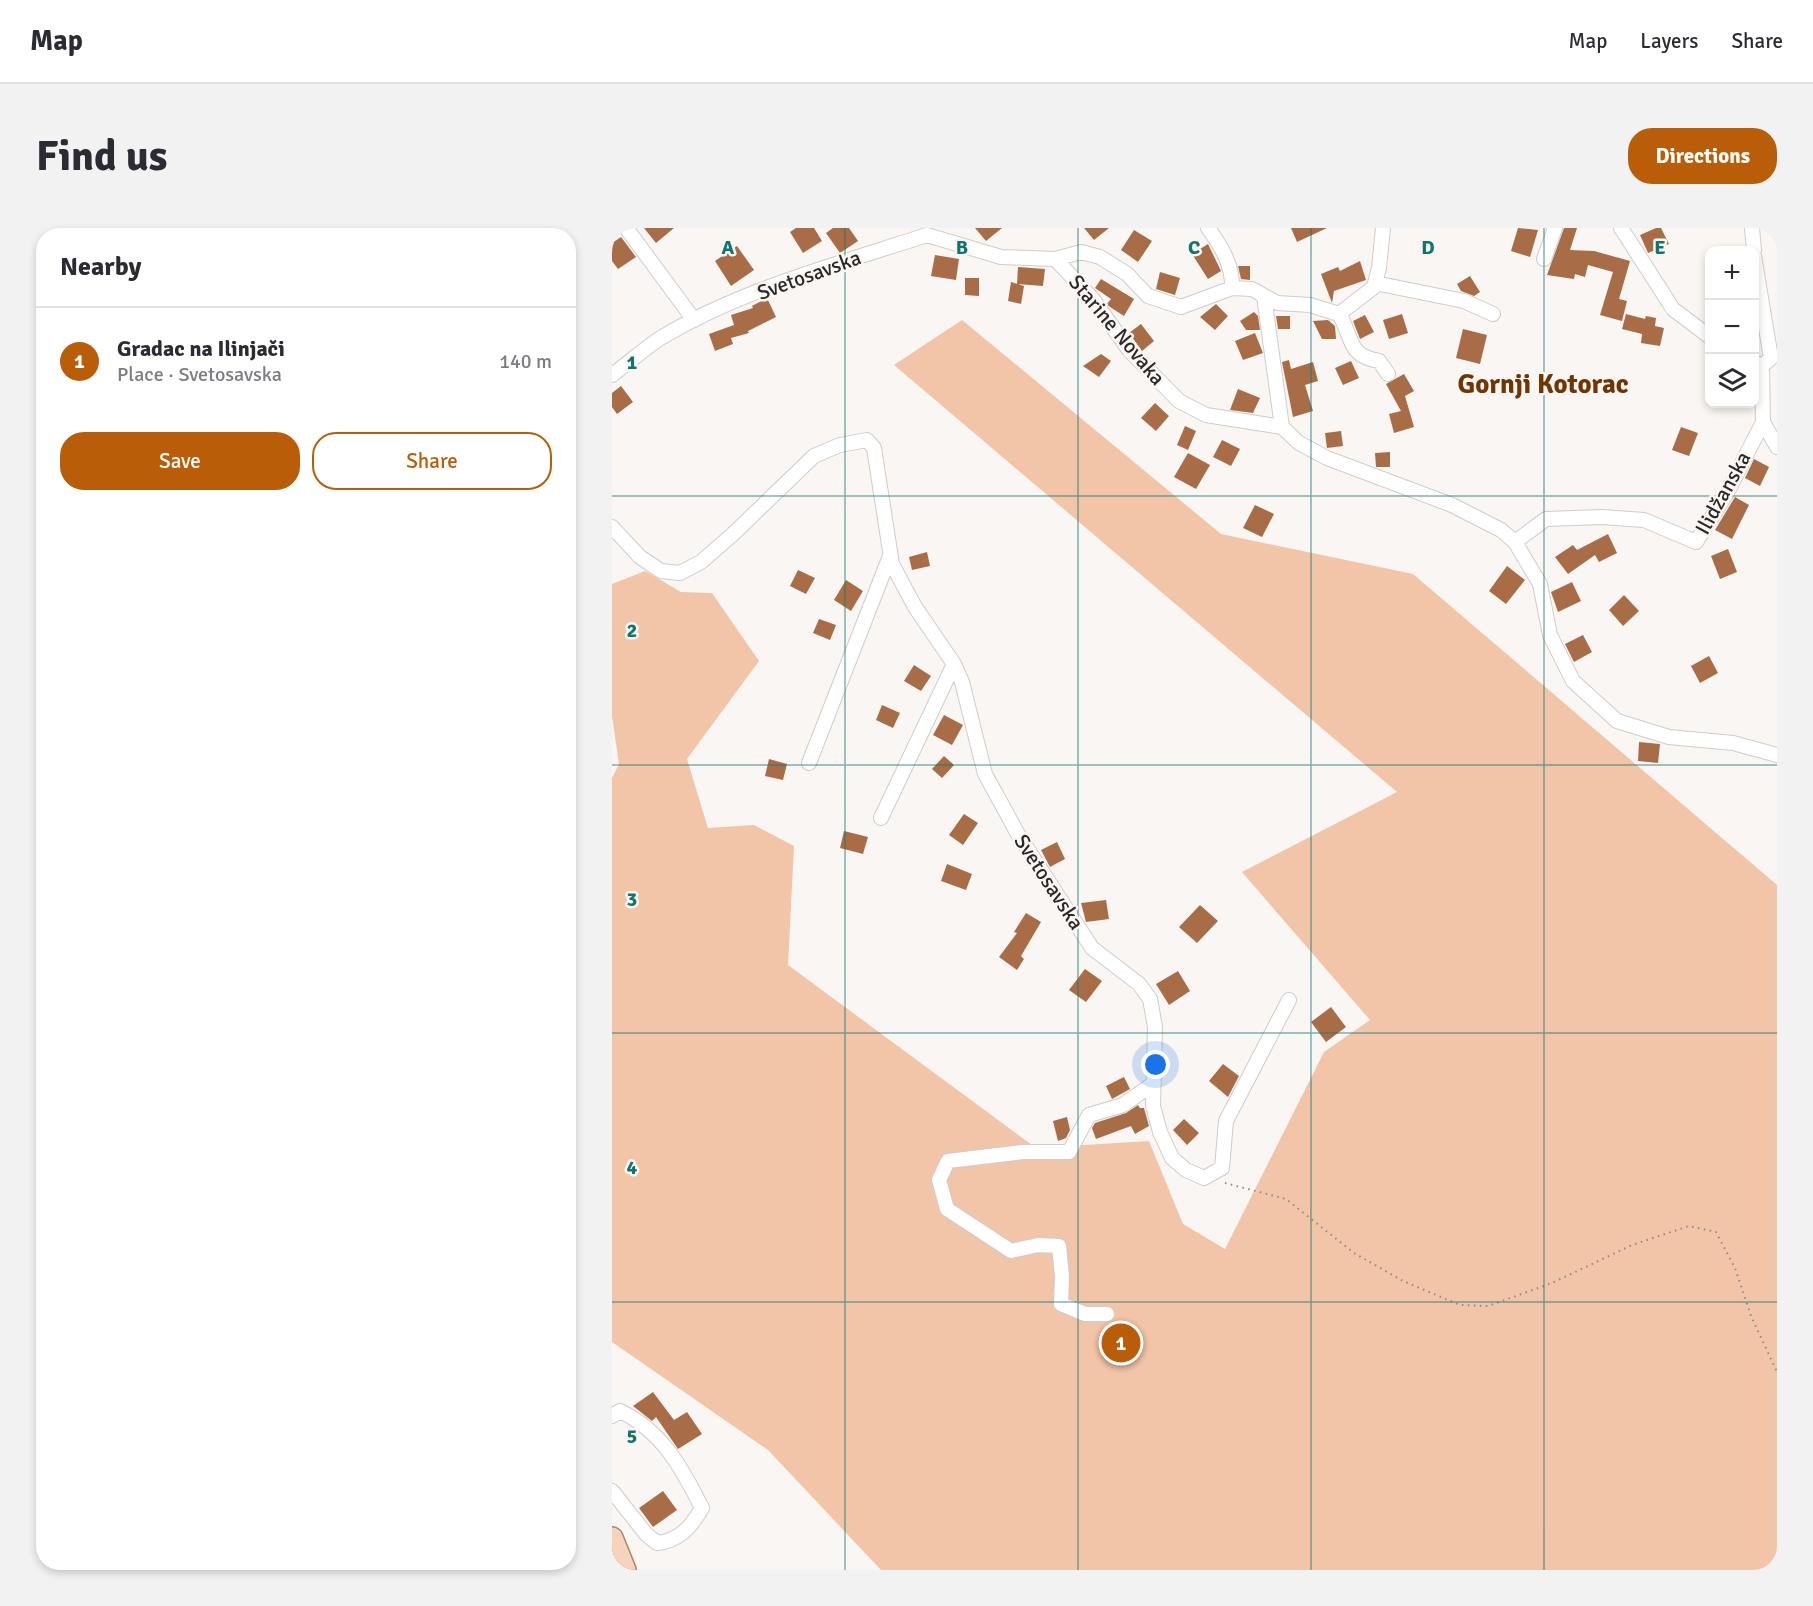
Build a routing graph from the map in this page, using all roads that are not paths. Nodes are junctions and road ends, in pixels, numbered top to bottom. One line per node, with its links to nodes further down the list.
1 (1208, 228): 12 (street)
2 (1383, 228): 11 (street)
3 (1555, 228): 10 (street)
4 (1621, 228): 18 (street)
5 (1752, 228): 8 (street)
6 (627, 229): 17 (street)
7 (926, 232): 9 (street, Starine Novaka); 17 (street, Svetosavska)
8 (1754, 246)
9 (1055, 259): 12 (street, Starine Novaka); 23 (street, Starine Novaka)
10 (1544, 260)
11 (1375, 283): 15 (street); 16 (street)
12 (1232, 288): 14 (street)
13 (1759, 294): 19 (street, Ilidžanska)
14 (1264, 296): 15 (street); 23 (street)
15 (1339, 314): 20 (street)
16 (1494, 314)
17 (694, 320): 21 (street, Svetosavska)
18 (1705, 333)
19 (1766, 360): 22 (street, Ilidžanska)
20 (1388, 374)
21 (612, 375)
22 (1763, 422): 24 (street, Ilidžanska); 26 (street, Ilidžanska)
23 (1282, 427): 26 (street)
24 (1777, 447)
25 (612, 527): 27 (street, Svetosavska)
26 (1515, 542): 29 (street)
27 (891, 556): 28 (street, Svetosavska); 30 (street)
28 (954, 664): 31 (street); 33 (street, Svetosavska)
29 (1777, 755)
30 (809, 763)
31 (881, 818)
32 (1289, 1000): 33 (street, Svetosavska)
33 (1154, 1083): 34 (street)
34 (1107, 1314)
35 (612, 1416): 36 (street)
36 (612, 1491)
37 (612, 1538): 38 (main road)
38 (625, 1570)

